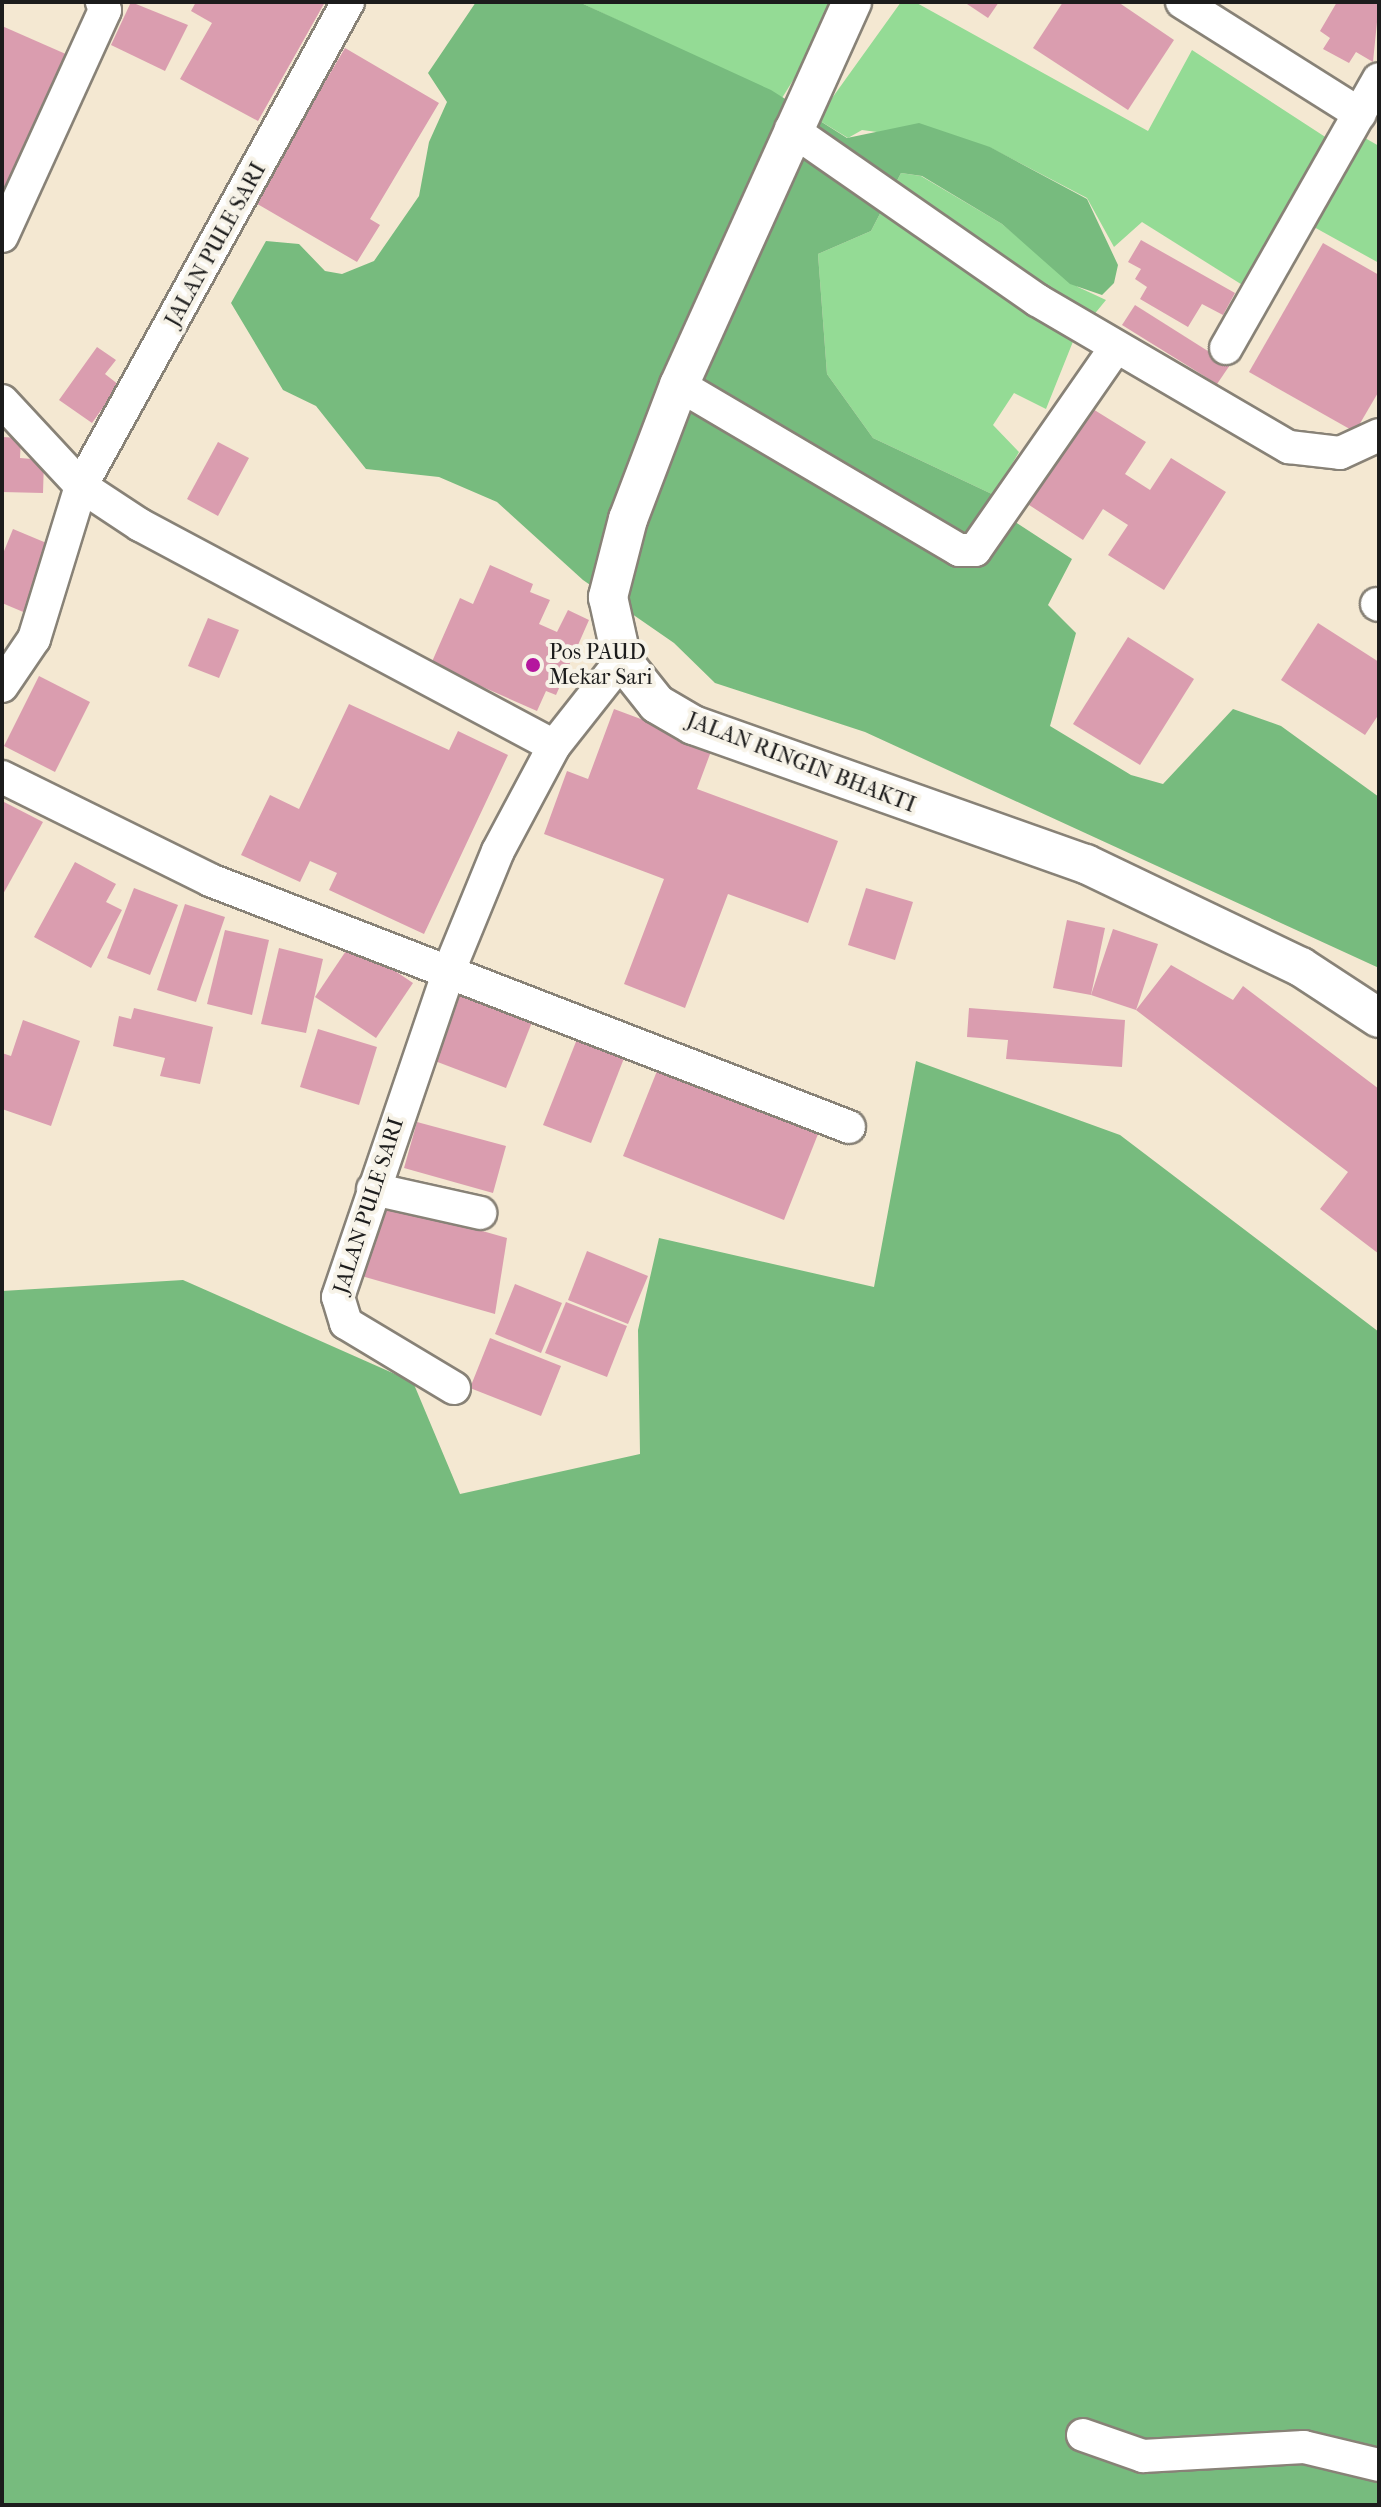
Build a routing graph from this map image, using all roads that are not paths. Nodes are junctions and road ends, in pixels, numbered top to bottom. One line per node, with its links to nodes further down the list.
1 (102, 2): 8 (street)
2 (348, 2): 14 (street, JALAN PULE SARI)
3 (852, 2): 7 (street, JALAN RINGIN BHAKTI)
4 (1182, 2): 6 (street)
5 (1379, 79): 6 (street)
6 (1360, 114): 10 (street)
7 (791, 129): 9 (street); 11 (street, JALAN RINGIN BHAKTI)
8 (2, 236)
9 (1116, 347): 11 (street); 13 (street)
10 (1226, 348)
11 (679, 385): 15 (street, JALAN RINGIN BHAKTI)
12 (2, 401): 14 (street)
13 (1379, 435)
14 (81, 486): 16 (street, JALAN PULE SARI); 17 (street)
15 (622, 660): 17 (street, JALAN PULE SARI); 20 (street, JALAN RINGIN BHAKTI)
16 (2, 686)
17 (554, 746): 19 (street, JALAN PULE SARI)
18 (2, 777): 19 (street)
19 (450, 968): 21 (street); 22 (street, JALAN PULE SARI)
20 (1379, 1018)
21 (849, 1127)
22 (373, 1189): 23 (street); 24 (street, JALAN PULE SARI)
23 (480, 1213)
24 (454, 1388)
25 (1083, 2435): 26 (street)
26 (1379, 2465)

